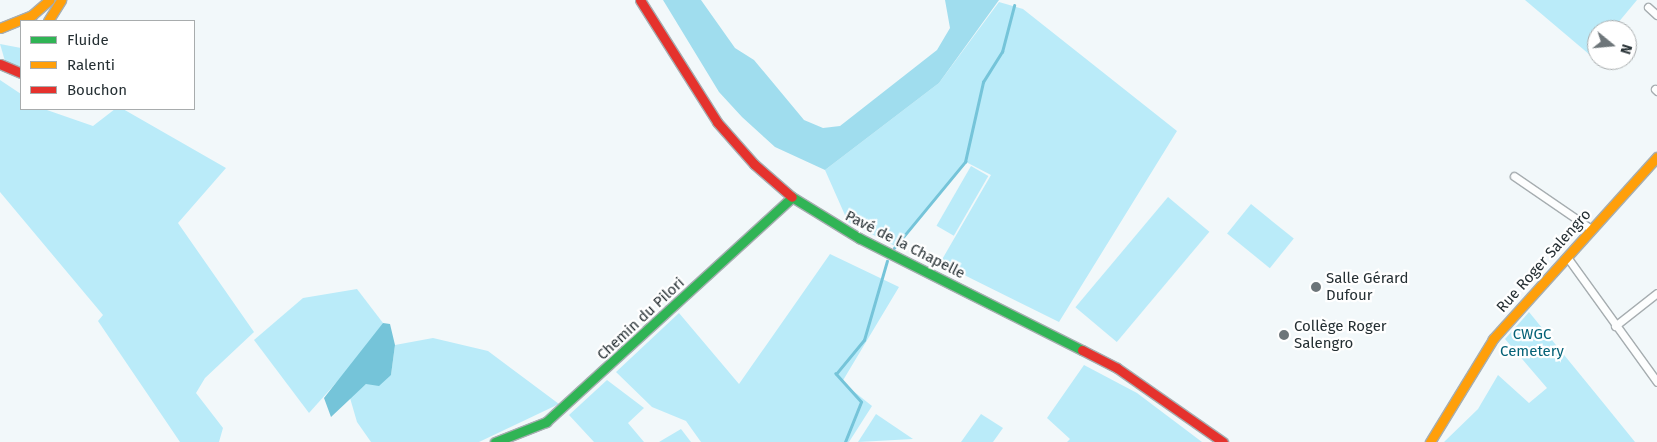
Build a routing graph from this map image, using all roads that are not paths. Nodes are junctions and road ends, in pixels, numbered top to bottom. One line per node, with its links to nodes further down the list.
1 (49, 0): 7 (main road)
2 (62, 0): 9 (main road)
3 (640, 0): 16 (main road, Pavé de la Chapelle)
4 (1648, 7): 6 (street)
5 (0, 15): 7 (main road)
6 (1657, 15)
7 (18, 19): 8 (main road); 10 (main road)
8 (24, 20)
9 (49, 20)
10 (0, 28)
11 (0, 64): 13 (main road)
12 (0, 70): 13 (street)
13 (17, 72)
14 (1657, 157): 17 (main road, Rue Roger Salengro)
15 (1514, 176): 17 (street)
16 (792, 197): 22 (main road, Chemin du Pilori); 23 (main road, Pavé de la Chapelle)
17 (1591, 229): 18 (main road, Rue Roger Salengro)
18 (1566, 257): 20 (street); 24 (main road, Rue Roger Salengro)
19 (1657, 293): 20 (street)
20 (1615, 326): 21 (street)
21 (1657, 382)
22 (495, 442)
23 (1223, 442)
24 (1430, 442)

